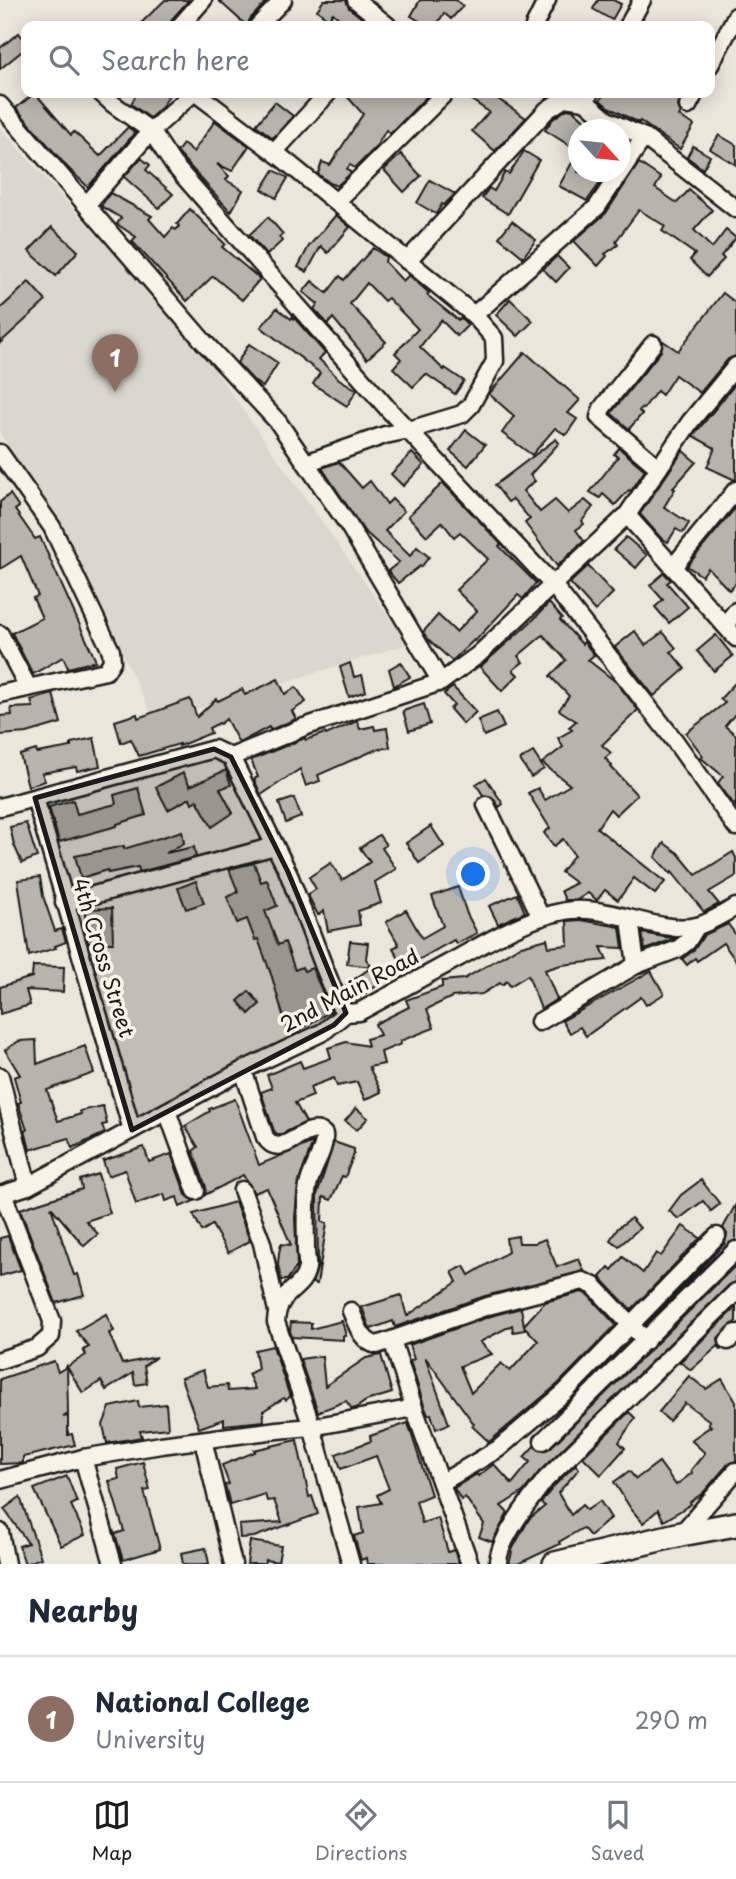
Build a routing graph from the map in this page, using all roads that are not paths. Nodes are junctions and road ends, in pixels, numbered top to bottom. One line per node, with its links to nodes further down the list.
1 (202, 0): 7 (street)
2 (283, 0): 8 (street)
3 (356, 0): 9 (street)
4 (547, 0): 10 (street)
5 (642, 0): 11 (street)
6 (736, 16): 12 (street)
7 (184, 21)
8 (263, 21)
9 (382, 21)
10 (536, 21)
11 (631, 21)
12 (715, 56)
13 (113, 98): 21 (street)
14 (189, 98): 21 (street)
15 (202, 98): 23 (street)
16 (323, 98): 23 (street)
17 (440, 98): 25 (street)
18 (565, 98): 27 (street)
19 (588, 98): 22 (street)
20 (0, 105): 26 (street)
21 (151, 131): 26 (street); 31 (street)
22 (644, 137): 24 (street); 28 (street)
23 (274, 152): 25 (street)
24 (733, 200)
25 (336, 202): 27 (street)
26 (87, 204): 33 (street)
27 (407, 261): 28 (street)
28 (474, 315): 31 (street)
29 (653, 344): 34 (street)
30 (736, 366): 34 (street)
31 (409, 430): 33 (street); 38 (street)
32 (0, 453): 44 (street)
33 (306, 463): 43 (street)
34 (659, 468): 36 (street)
35 (736, 490): 37 (street)
36 (628, 515): 37 (street); 38 (street)
37 (673, 567): 40 (street)
38 (554, 586): 43 (street); 50 (street)
39 (736, 611): 40 (street)
40 (724, 625): 42 (street)
41 (0, 634): 44 (street)
42 (736, 638)
43 (441, 682): 46 (street)
44 (29, 687): 45 (street)
45 (0, 694)
46 (231, 757): 47 (street); 51 (street)
47 (35, 798): 49 (street); 52 (street, 4th Cross Street)
48 (486, 805): 54 (street)
49 (0, 807)
50 (736, 827)
51 (275, 846): 52 (street); 58 (street)
52 (64, 903): 63 (street, 4th Cross Street)
53 (736, 907): 56 (street, 2nd Main Road)
54 (541, 917): 55 (street, 2nd Main Road); 58 (street, 2nd Main Road)
55 (630, 919): 56 (street, 2nd Main Road); 57 (street)
56 (697, 926): 57 (street)
57 (636, 965): 59 (street)
58 (346, 1013): 60 (street, 2nd Main Road)
59 (539, 1022)
60 (243, 1070): 62 (street, 2nd Main Road); 71 (street)
61 (0, 1076): 64 (street)
62 (167, 1111): 63 (street, 2nd Main Road); 66 (street)
63 (132, 1130): 64 (street, 2nd Main Road)
64 (28, 1185): 67 (street, 2nd Main Road)
65 (242, 1190): 71 (street)
66 (196, 1191)
67 (2, 1194): 76 (street)
68 (717, 1236): 73 (street)
69 (736, 1250): 75 (street)
70 (736, 1292): 93 (street)
71 (277, 1311): 78 (street)
72 (351, 1311): 74 (street)
73 (629, 1324): 74 (street); 75 (street); 84 (street)
74 (392, 1340): 77 (street)
75 (646, 1341): 80 (street)
76 (0, 1360)
77 (414, 1408): 78 (street); 84 (street)
78 (312, 1427): 79 (street); 91 (street)
79 (203, 1440): 81 (street); 90 (street)
80 (543, 1441)
81 (83, 1458): 83 (street); 89 (street)
82 (736, 1471): 87 (street)
83 (0, 1480)
84 (441, 1483): 92 (street)
85 (736, 1524): 87 (main road)
86 (0, 1532): 88 (street)
87 (681, 1534): 94 (main road)
88 (6, 1564)
89 (113, 1564)
90 (233, 1564)
91 (351, 1564)
92 (470, 1564)
93 (498, 1564)
94 (555, 1564)

